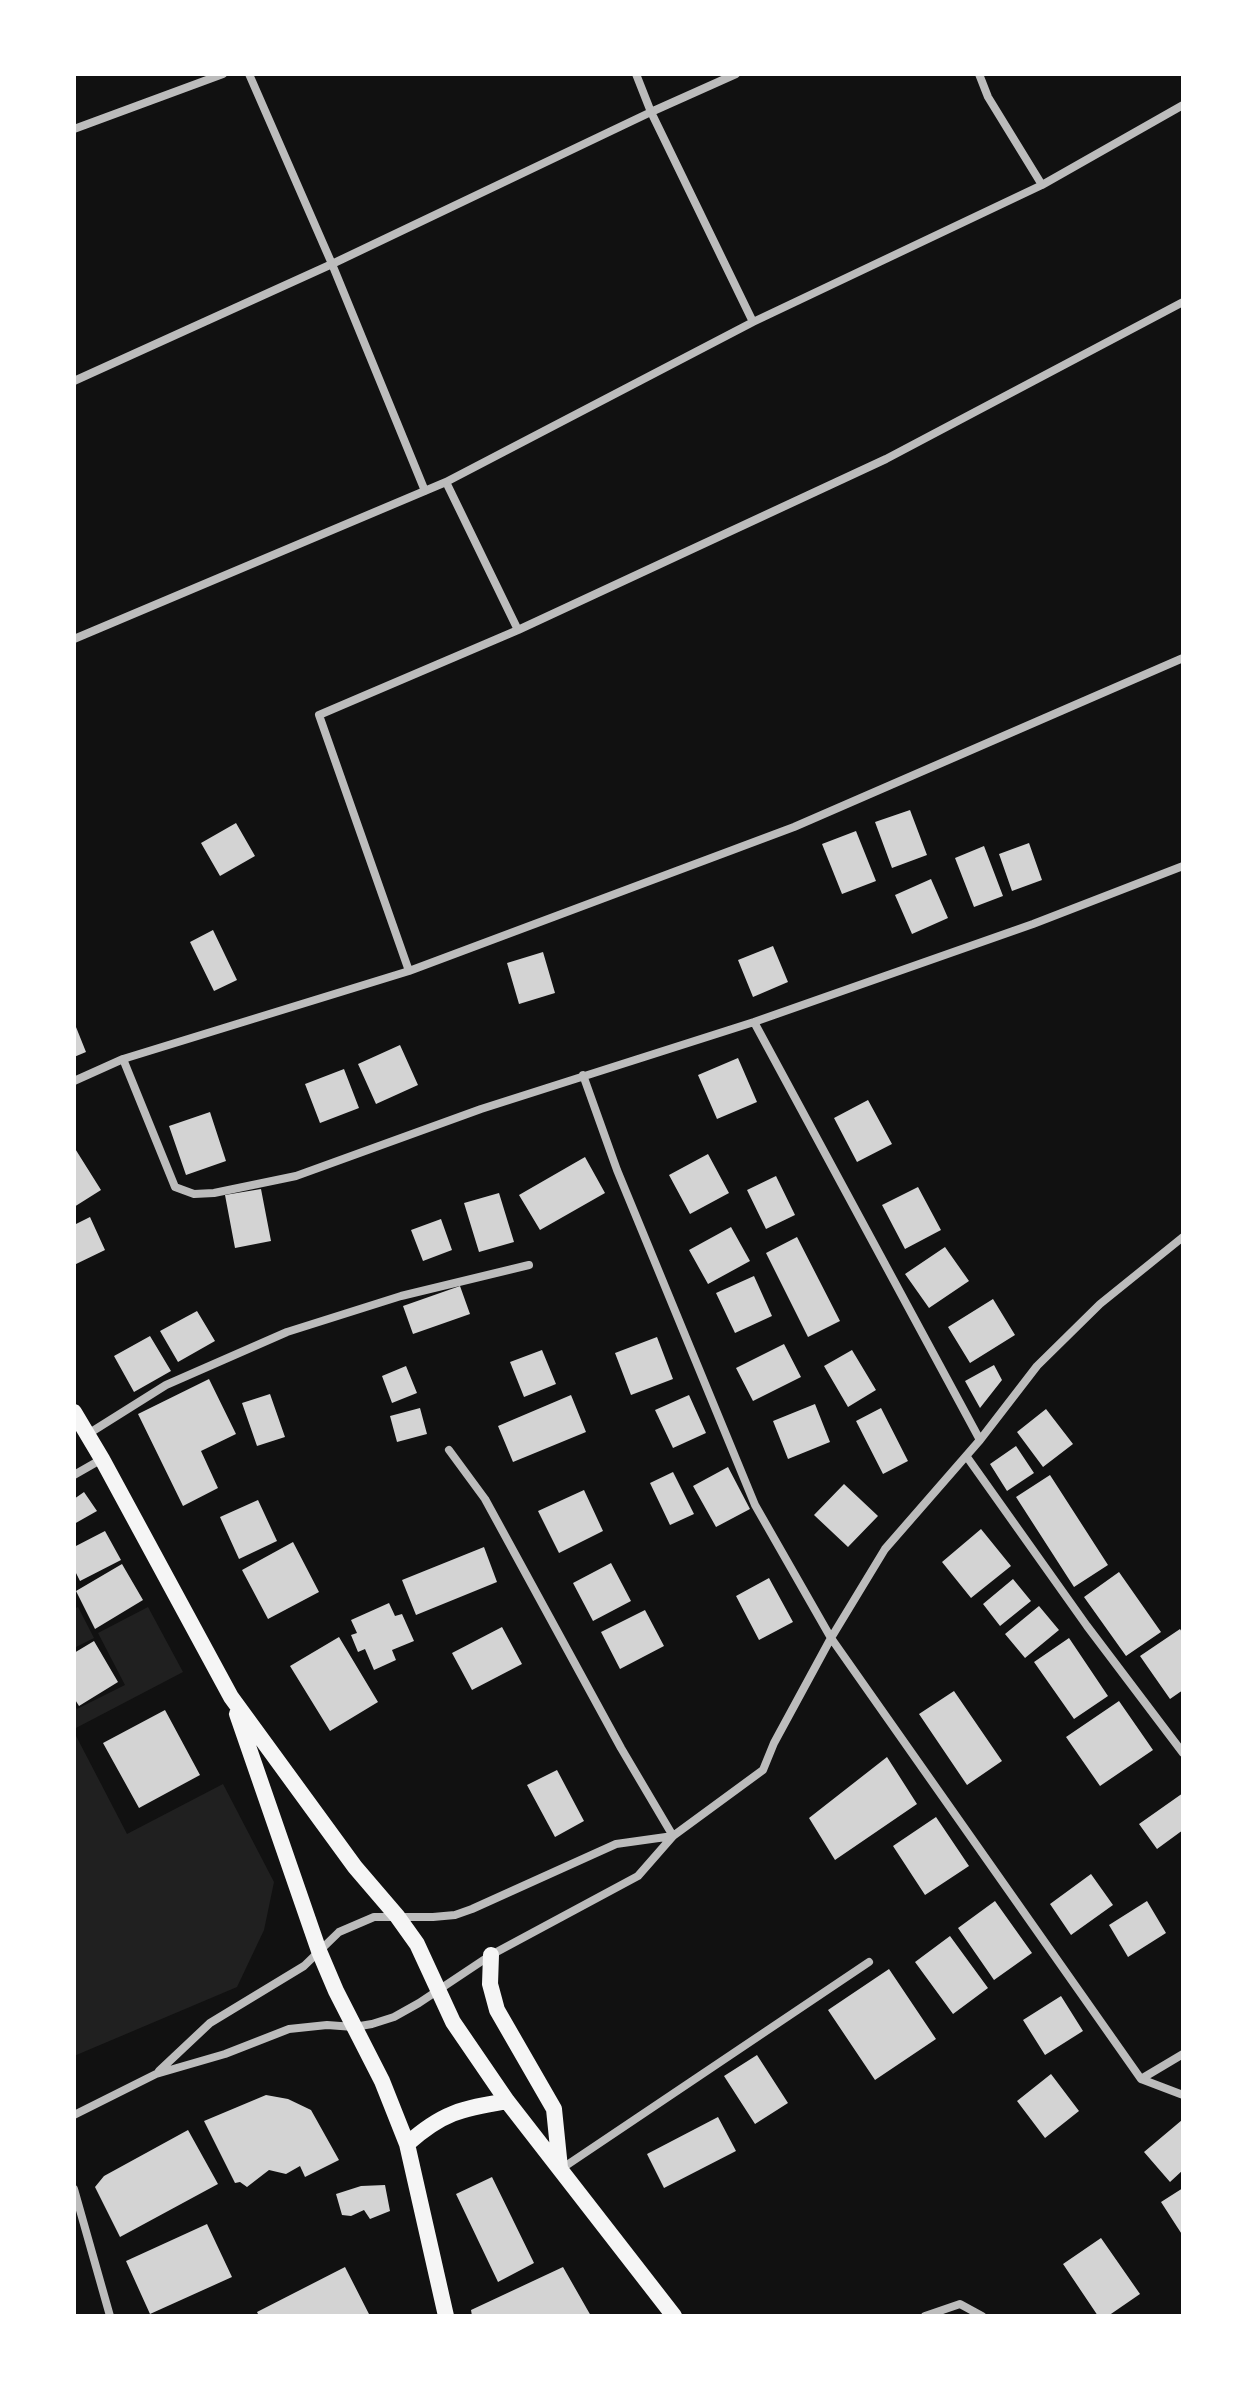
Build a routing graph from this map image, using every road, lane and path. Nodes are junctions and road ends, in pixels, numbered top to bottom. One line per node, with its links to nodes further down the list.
1 (223, 74): 8 (street)
2 (249, 74): 10 (street)
3 (636, 74): 7 (street)
4 (736, 74): 7 (street)
5 (979, 74): 9 (street)
6 (1183, 105): 9 (street)
7 (651, 112): 10 (street); 12 (street)
8 (74, 129)
9 (1042, 185): 12 (street)
10 (332, 264): 13 (street); 15 (street)
11 (1183, 302): 16 (street)
12 (753, 322): 14 (street)
13 (74, 381)
14 (446, 482): 15 (street); 16 (street)
15 (425, 491): 17 (street)
16 (518, 630): 20 (street)
17 (74, 639)
18 (1183, 658): 20 (street)
19 (1183, 866): 21 (street)
20 (409, 971): 22 (street)
21 (754, 1022): 23 (street); 29 (street)
22 (123, 1059): 23 (street); 24 (street)
23 (583, 1075): 34 (street)
24 (74, 1081)
25 (1183, 1237): 29 (street)
26 (529, 1265): 28 (street)
27 (74, 1412): 28 (main road)
28 (88, 1434): 32 (main road)
29 (980, 1440): 31 (street)
30 (449, 1450): 37 (street)
31 (967, 1457): 34 (street); 36 (street)
32 (102, 1459): 33 (street); 35 (main road)
33 (74, 1475)
34 (831, 1638): 37 (street); 46 (street)
35 (231, 1697): 38 (main road); 39 (main road)
36 (1183, 1753)
37 (673, 1836): 38 (street); 40 (street)
38 (397, 1916): 39 (street); 42 (main road)
39 (319, 1951): 43 (main road); 45 (street)
40 (491, 1955): 42 (street); 51 (main road)
41 (869, 1962): 51 (street)
42 (438, 1990): 43 (street); 48 (main road)
43 (354, 2027): 45 (street); 50 (main road)
44 (1183, 2054): 46 (street)
45 (156, 2074): 49 (street)
46 (1141, 2079): 47 (street)
47 (1183, 2095)
48 (507, 2101): 50 (main road); 51 (main road)
49 (74, 2115)
50 (407, 2144): 54 (main road)
51 (560, 2170): 55 (main road)
52 (74, 2189): 53 (street)
53 (110, 2316)
54 (446, 2316)
55 (674, 2316)
56 (925, 2316): 57 (street)
57 (982, 2316)

